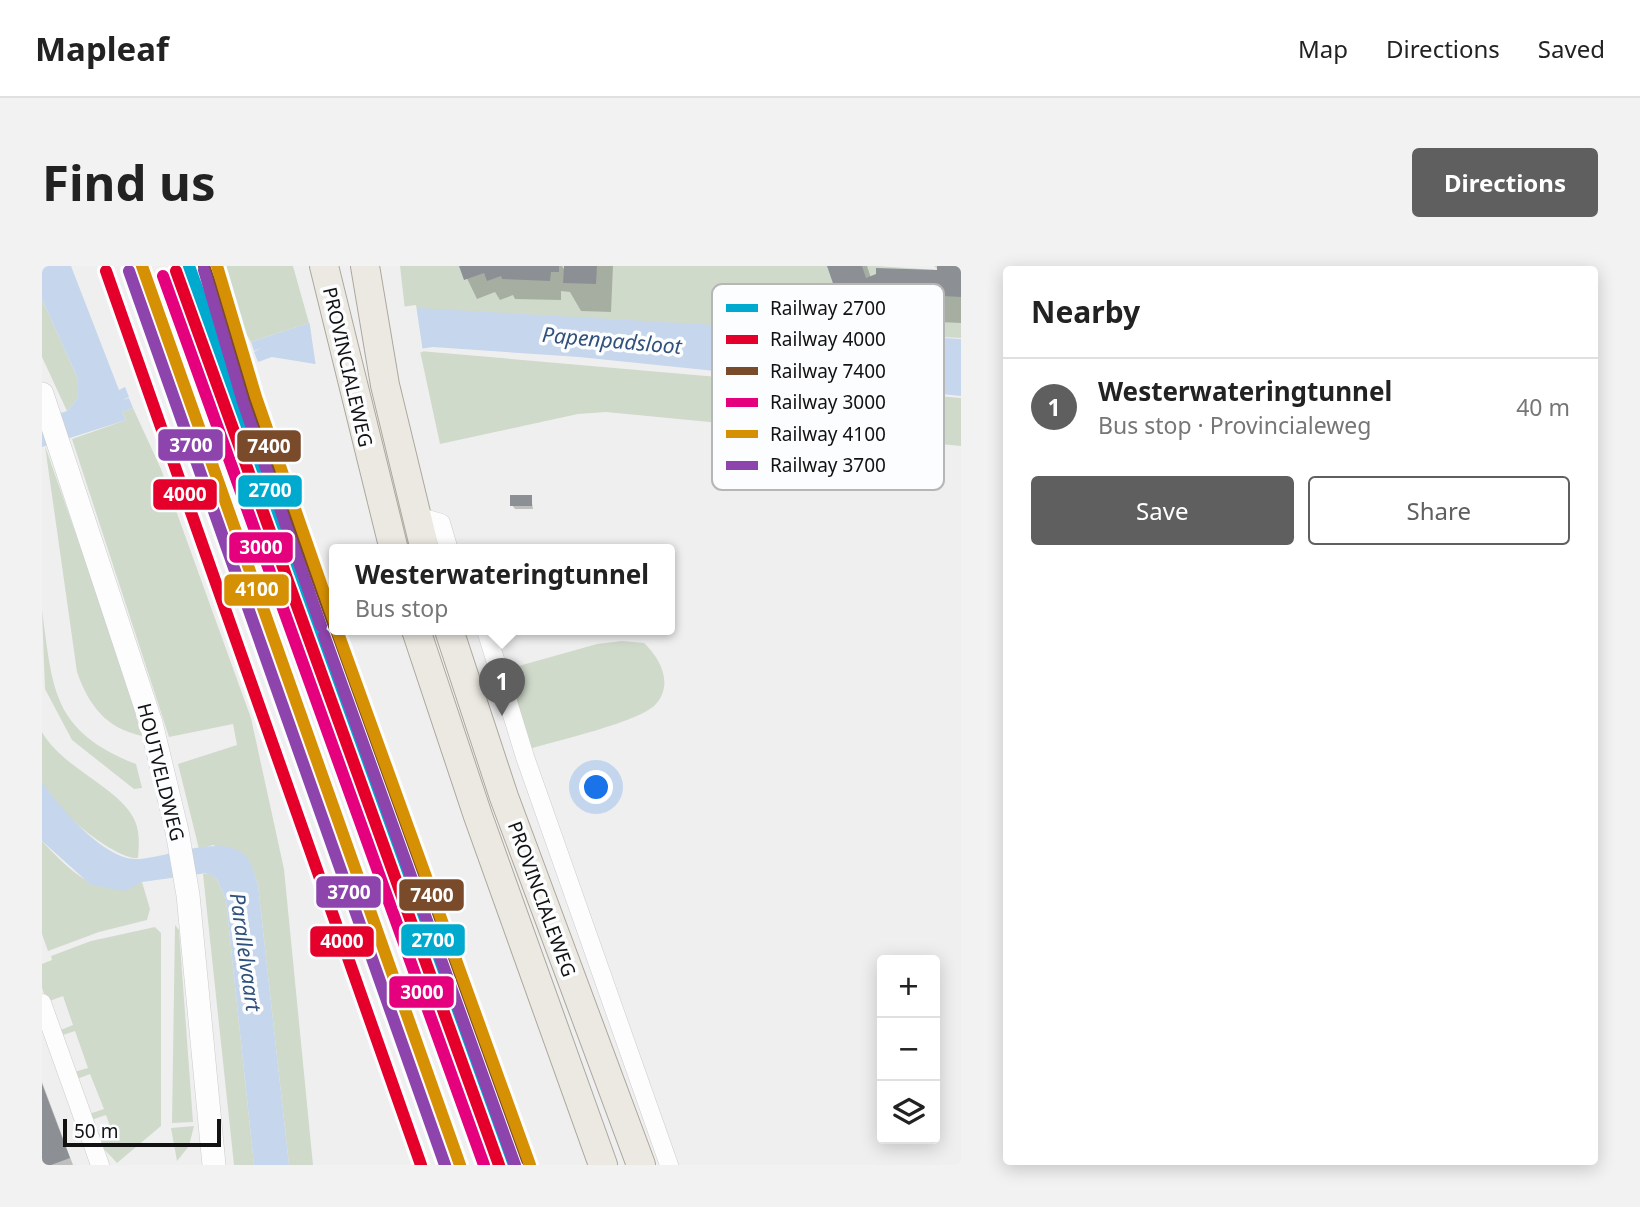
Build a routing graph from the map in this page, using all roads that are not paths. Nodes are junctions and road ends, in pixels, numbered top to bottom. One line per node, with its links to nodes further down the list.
1 (367, 273): 4 (main road, PROVINCIALEWEG)
2 (327, 277): 5 (main road, PROVINCIALEWEG)
3 (43, 396): 13 (street, HOUTVELDWEG)
4 (414, 515): 6 (main road, PROVINCIALEWEG); 7 (street)
5 (392, 544)
6 (423, 544)
7 (447, 544)
8 (418, 635): 14 (main road, PROVINCIALEWEG)
9 (451, 635): 15 (main road, PROVINCIALEWEG)
10 (488, 635): 16 (street, PROVINCIALEWEG)
11 (42, 1003): 12 (street)
12 (100, 1165)
13 (214, 1165)
14 (603, 1165)
15 (641, 1165)
16 (669, 1165)

